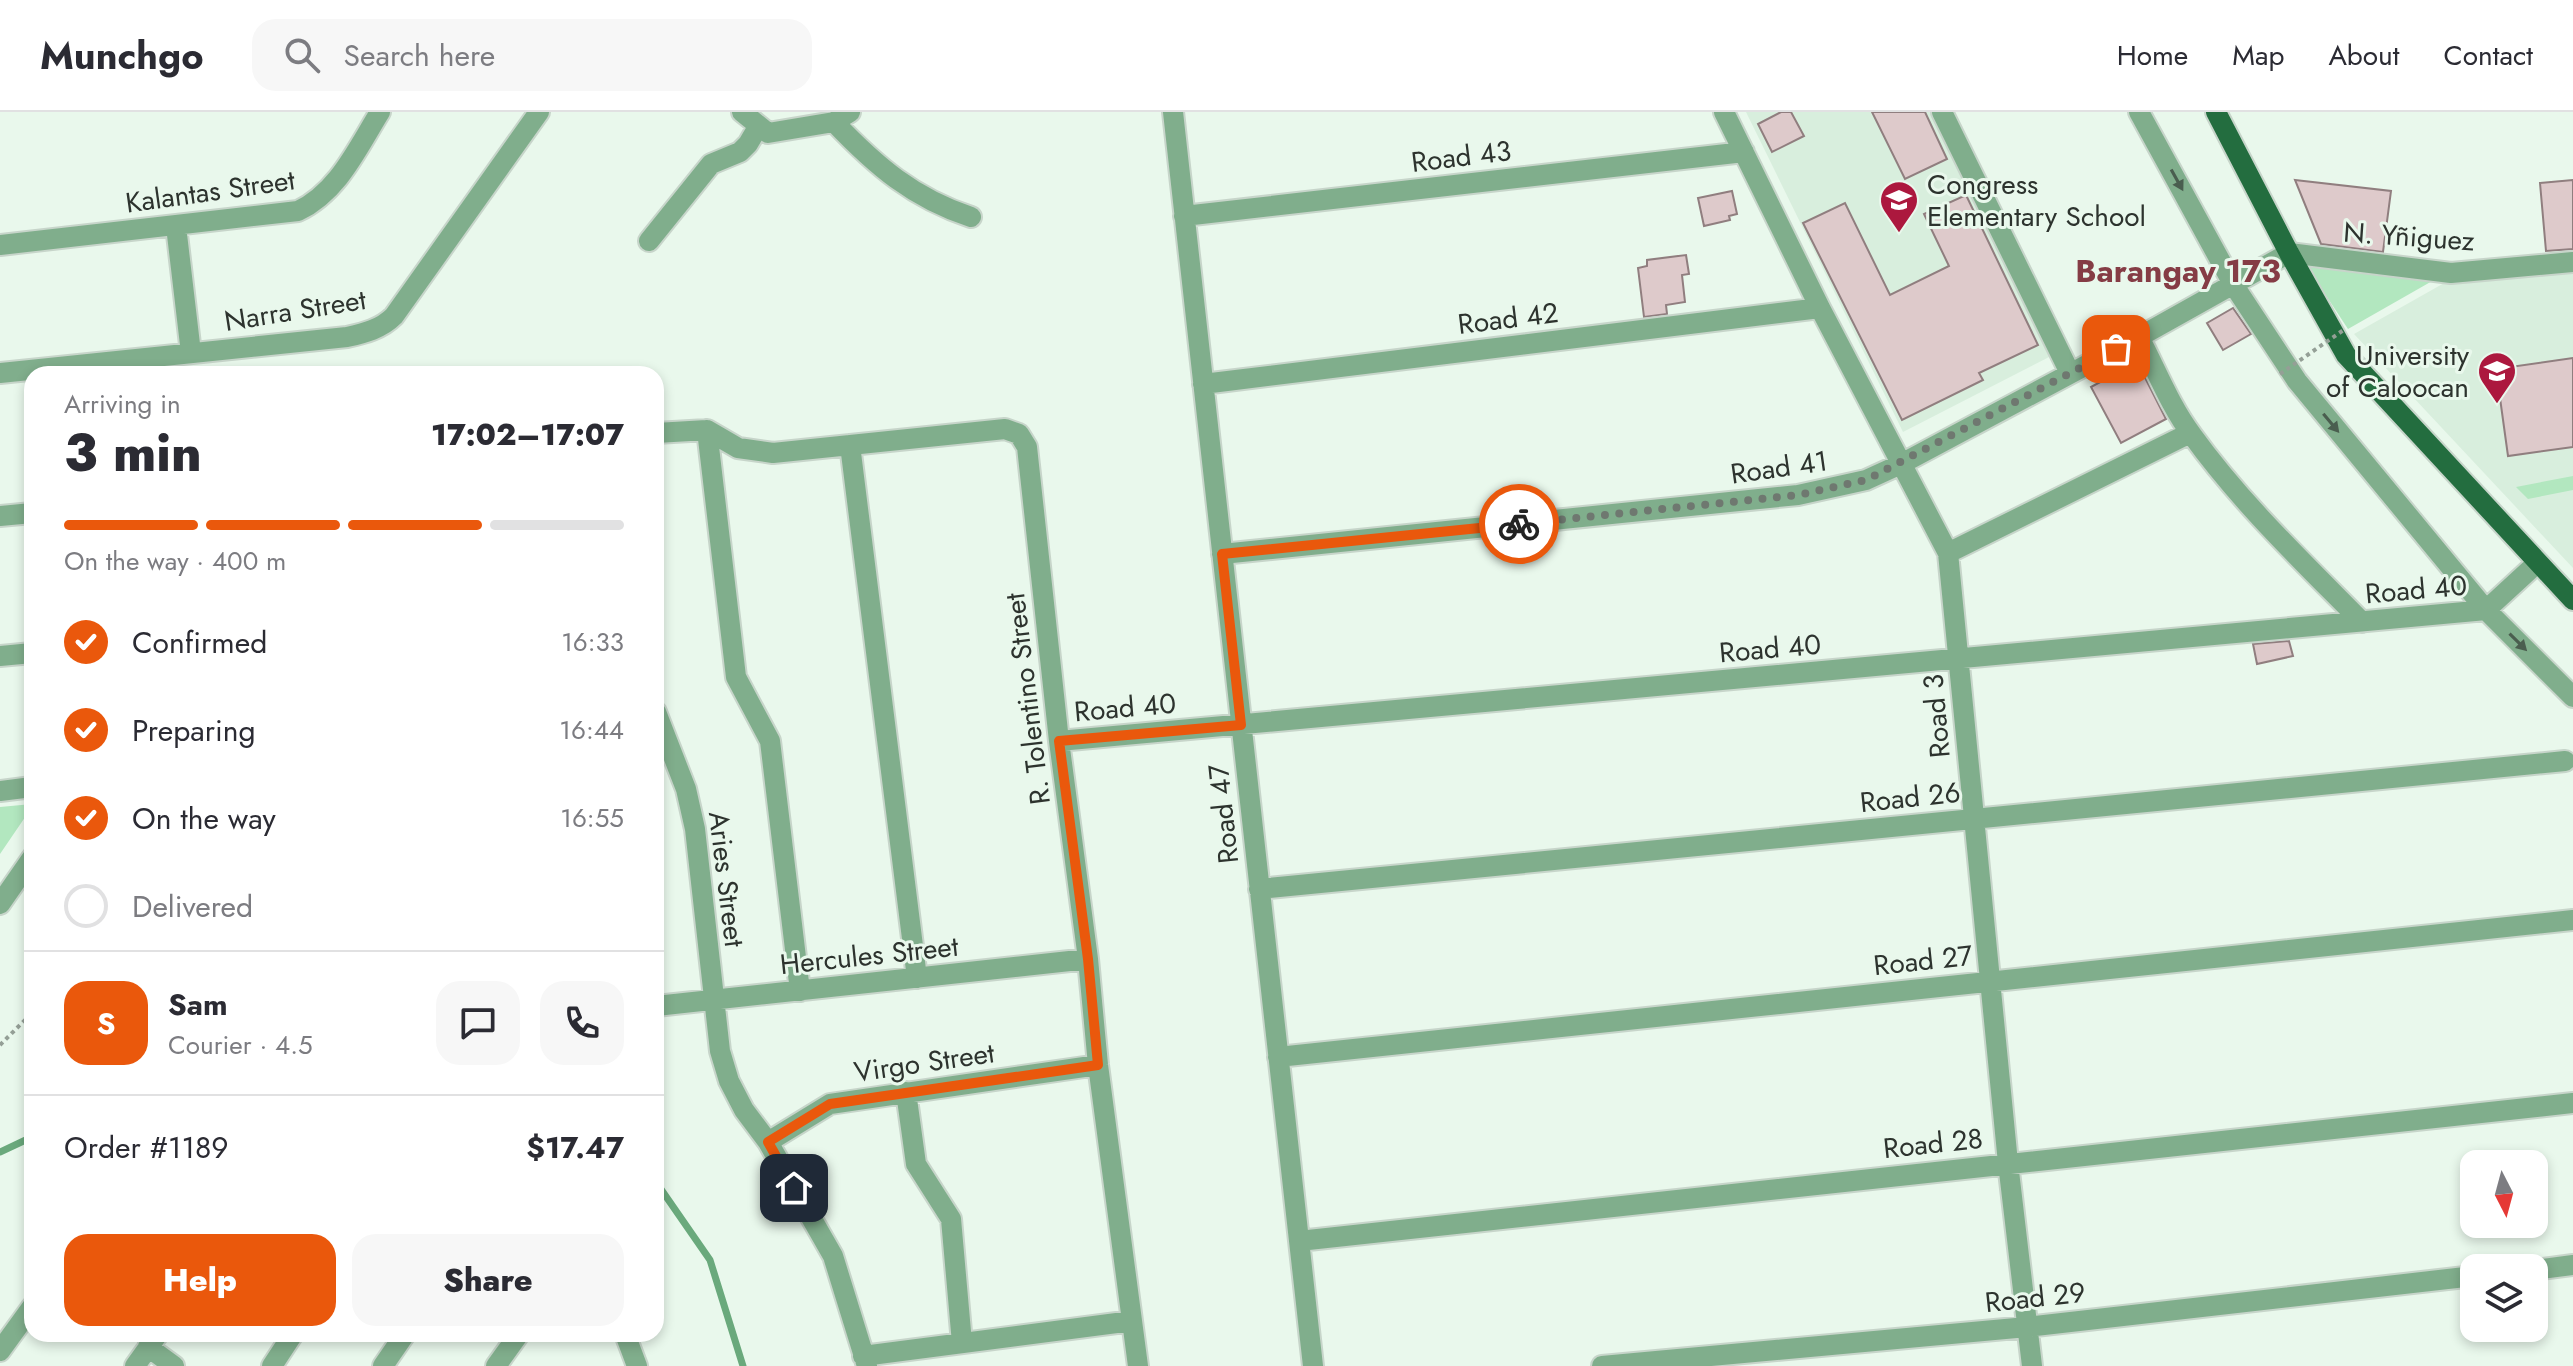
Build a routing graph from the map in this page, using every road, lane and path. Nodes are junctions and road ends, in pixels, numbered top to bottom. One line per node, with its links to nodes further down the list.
1 (380, 112): 14 (street, Kalantas Street)
2 (539, 112): 23 (street, Narra Street)
3 (742, 112): 10 (street)
4 (1173, 112): 12 (street, Road 47)
5 (1724, 112): 11 (street, Road 3)
6 (1942, 112): 27 (street)
7 (2139, 112): 19 (street, one-way to 19)
8 (2216, 112): 17 (main road)
9 (842, 117): 10 (street); 13 (street)
10 (758, 127): 15 (street)
11 (1744, 152): 12 (street, Road 43); 20 (street, Road 3)
12 (1184, 216): 29 (street, Road 47)
13 (971, 217)
14 (176, 226): 16 (street, Kalantas Street); 23 (street)
15 (649, 241)
16 (0, 245)
17 (2289, 253): 18 (street, N. Yñiguez); 19 (street, Road 41); 39 (main road)
18 (2573, 262)
19 (2233, 284): 22 (street, Road 41); 41 (street, one-way to 41)
20 (1820, 308): 29 (street, Road 42); 34 (street, Road 3)
21 (2345, 329): 28 (path, bridge)
22 (2139, 337): 27 (street, Road 41); 32 (street)
23 (191, 353): 24 (street, Narra Street)
24 (67, 366)
25 (24, 370): 26 (street, Narra Street)
26 (0, 373)
27 (2070, 373): 34 (street, Road 41)
28 (2280, 374)
29 (1203, 384): 38 (street, Road 47)
30 (707, 430): 31 (street); 33 (street); 61 (street)
31 (664, 433)
32 (2190, 433): 37 (street); 42 (street)
33 (850, 445): 49 (street, R. Tolentino Street); 59 (street)
34 (1901, 464): 37 (street, Road 3); 38 (street, Road 41)
35 (24, 514): 36 (street)
36 (0, 516)
37 (1948, 553): 45 (street, Road 3)
38 (1222, 554): 47 (street, Road 47)
39 (2537, 563): 40 (main road); 41 (street)
40 (2573, 600)
41 (2486, 610): 42 (street, Road 40); 46 (street, one-way to 46)
42 (2362, 622): 45 (street, Road 40)
43 (24, 654): 44 (street)
44 (0, 656)
45 (1959, 659): 47 (street, Road 40); 53 (street, Road 3)
46 (2573, 697)
47 (1241, 725): 49 (street, Road 40); 55 (street, Road 47)
48 (664, 733): 62 (street, Aries Street)
49 (1059, 741): 58 (street, R. Tolentino Street)
50 (2565, 761): 53 (street, Road 26)
51 (24, 788): 52 (street)
52 (0, 791)
53 (1974, 819): 55 (street, Road 26); 60 (street, Road 3)
54 (24, 870): 56 (street)
55 (1259, 889): 66 (street, Road 47)
56 (0, 904)
57 (2573, 920): 60 (street, Road 27)
58 (1088, 959): 59 (street, Hercules Street); 67 (street)
59 (917, 978): 61 (street, Hercules Street)
60 (1992, 981): 66 (street, Road 27); 71 (street, Road 3)
61 (800, 991): 62 (street, Hercules Street)
62 (713, 1000): 63 (street, Hercules Street); 70 (street, Aries Street)
63 (664, 1005)
64 (24, 1021): 65 (path)
65 (0, 1045)
66 (1278, 1057): 72 (street, Road 47)
67 (1098, 1065): 68 (street, Virgo Street); 77 (street)
68 (906, 1092): 70 (street, Virgo Street); 85 (street)
69 (2573, 1103): 71 (street, Road 28)
70 (768, 1142): 87 (street, Aries Street)
71 (2008, 1163): 72 (street, Road 28); 78 (street, Road 3)
72 (1299, 1241): 95 (street, Road 47)
73 (2573, 1265): 74 (street)
74 (2548, 1268)
75 (2460, 1278): 78 (street, Road 29)
76 (24, 1318): 86 (street)
77 (1132, 1321): 85 (street); 94 (street)
78 (2027, 1327): 96 (street, Road 29); 97 (street, Road 3)
79 (152, 1342): 88 (street)
80 (154, 1342): 89 (street)
81 (288, 1342): 90 (street)
82 (400, 1342): 91 (street)
83 (513, 1342): 92 (street)
84 (628, 1342): 93 (street)
85 (962, 1343): 87 (street)
86 (0, 1351)
87 (865, 1361)
88 (135, 1366)
89 (174, 1366)
90 (272, 1366)
91 (383, 1366)
92 (496, 1366)
93 (637, 1366)
94 (1138, 1366)
95 (1313, 1366)
96 (1602, 1366)
97 (2032, 1366)

